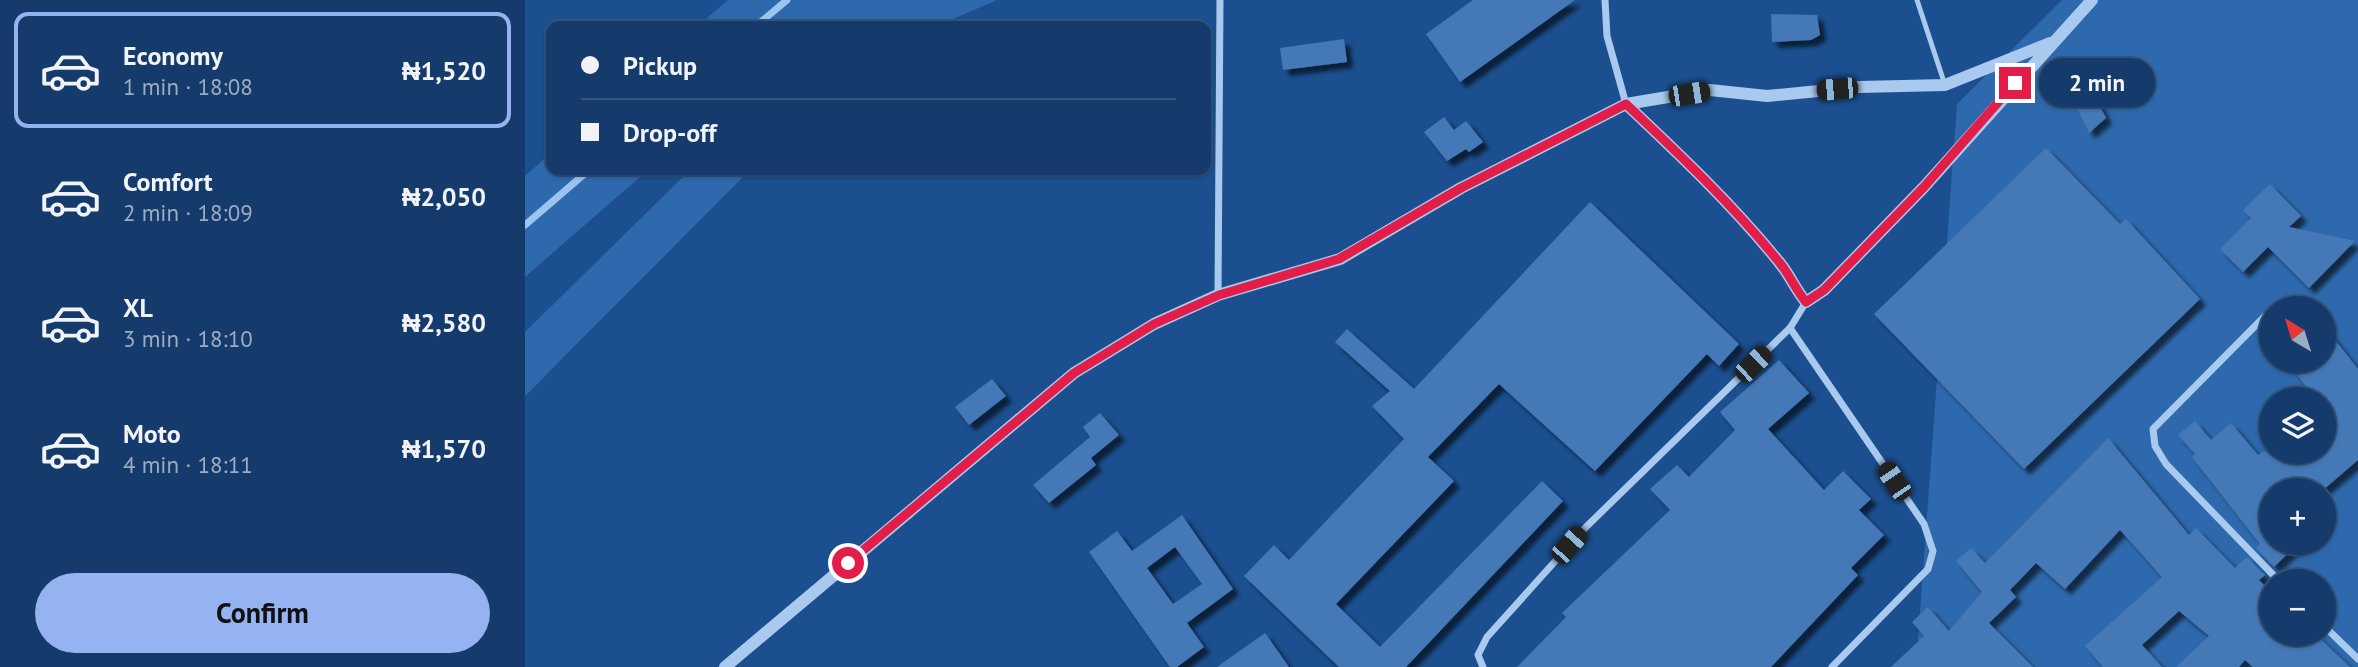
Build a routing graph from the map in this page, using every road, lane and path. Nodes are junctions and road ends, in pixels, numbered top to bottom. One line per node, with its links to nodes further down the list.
1 (1220, 0): 8 (street)
2 (1605, 0): 7 (street)
3 (1917, 0): 6 (lane)
4 (2092, 0): 5 (street)
5 (2052, 42): 6 (street); 9 (street)
6 (1945, 85): 7 (street)
7 (1626, 104): 8 (street); 9 (street)
8 (1219, 295): 15 (street)
9 (1806, 302): 11 (street)
10 (2259, 322): 12 (street)
11 (1790, 328): 16 (street); 17 (street)
12 (2267, 569)
13 (2336, 637): 14 (street)
14 (2358, 659)
15 (725, 667)
16 (1483, 667)
17 (1832, 667)

